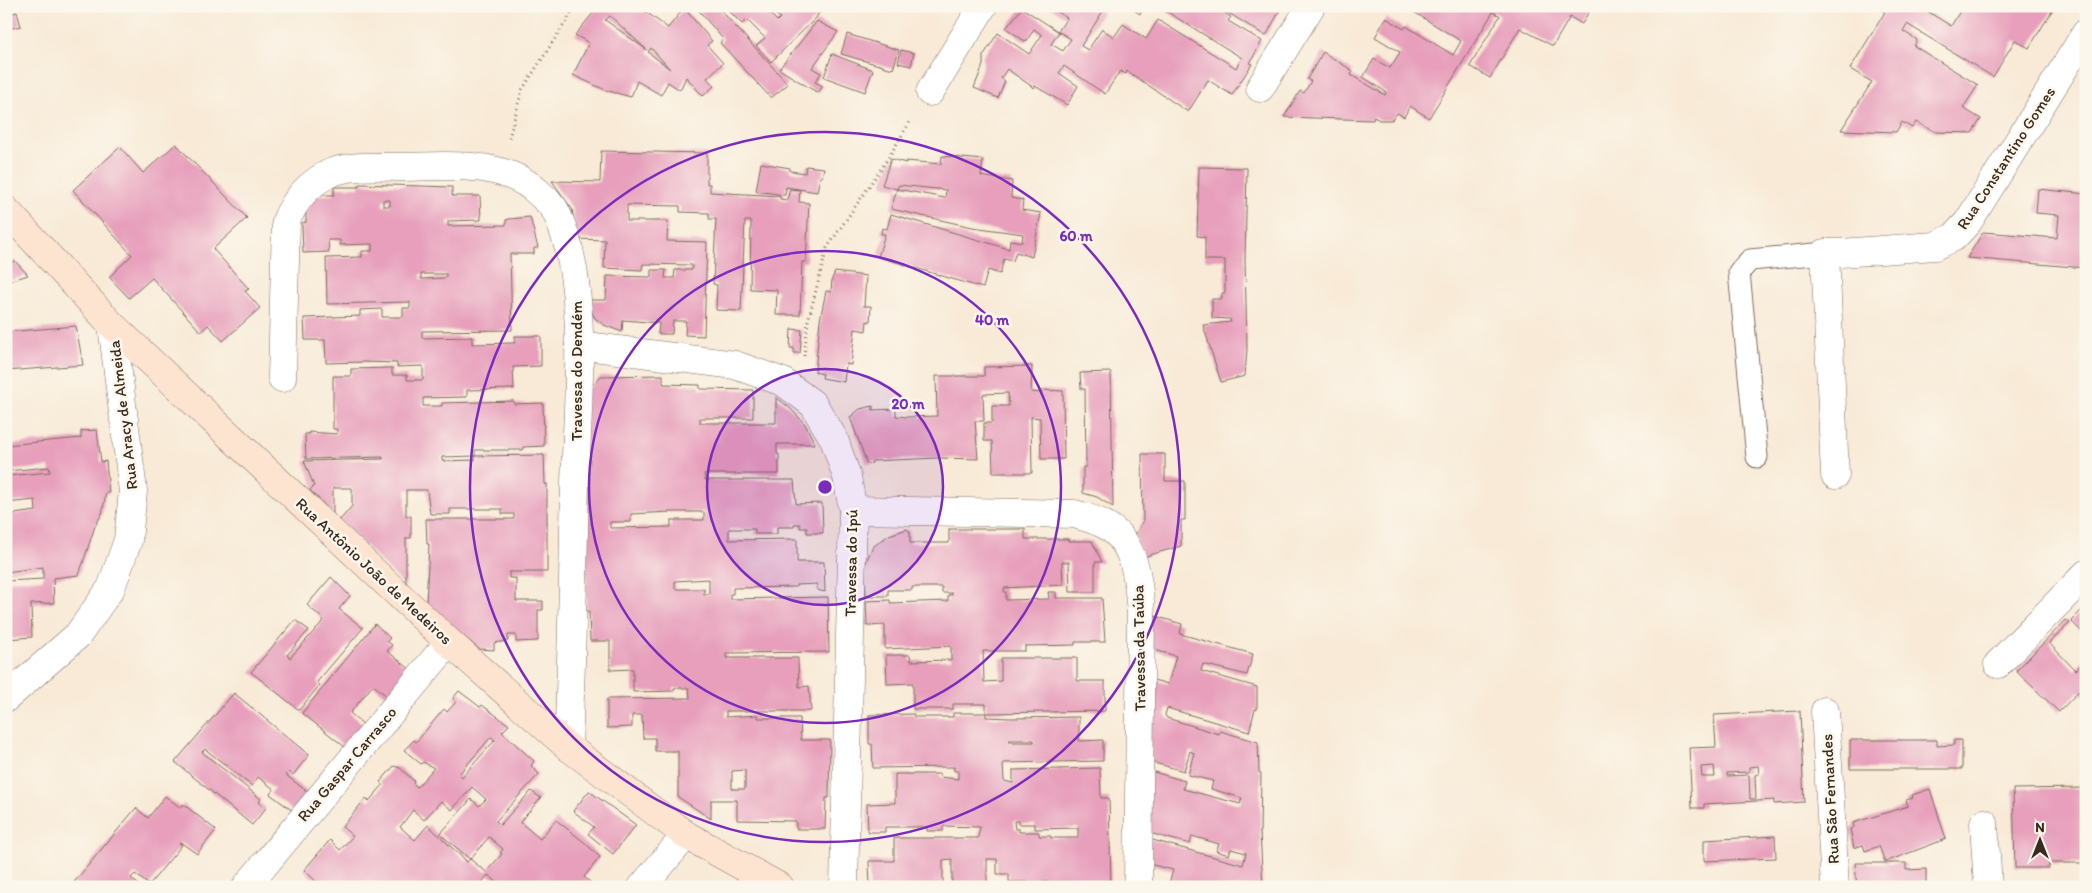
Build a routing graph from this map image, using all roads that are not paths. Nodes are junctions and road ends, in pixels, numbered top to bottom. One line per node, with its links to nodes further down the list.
1 (983, 6): 5 (street)
2 (1311, 6): 4 (street)
3 (2086, 33): 7 (street, Rua Constantino Gomes)
4 (1260, 88)
5 (930, 92)
6 (6, 210): 8 (street, Rua Antônio João de Medeiros)
7 (1824, 253): 11 (lane); 12 (street)
8 (112, 325): 15 (street, Rua Antônio João de Medeiros); 17 (street, Rua Aracy de Almeida)
9 (579, 345): 10 (street, Travessa do Dendém); 13 (street, Travessa do Ipú); 19 (street, Travessa do Dendém)
10 (282, 378)
11 (1757, 458)
12 (1835, 475)
13 (853, 510): 25 (street, Travessa do Ipú); 26 (street, Travessa da Taúba)
14 (2086, 574): 16 (street)
15 (449, 642): 19 (street, Rua Antônio João de Medeiros); 22 (street, Rua Gaspar Carrasco)
16 (1998, 664)
17 (6, 698)
18 (1824, 711): 27 (street, Rua São Fernandes)
19 (568, 747): 21 (street, Rua Antônio João de Medeiros)
20 (1984, 823): 28 (street)
21 (686, 835): 23 (street); 24 (street, Rua Antônio João de Medeiros)
22 (246, 887)
23 (642, 887)
24 (780, 887)
25 (844, 887)
26 (1138, 887)
27 (1835, 887)
28 (1988, 887)

